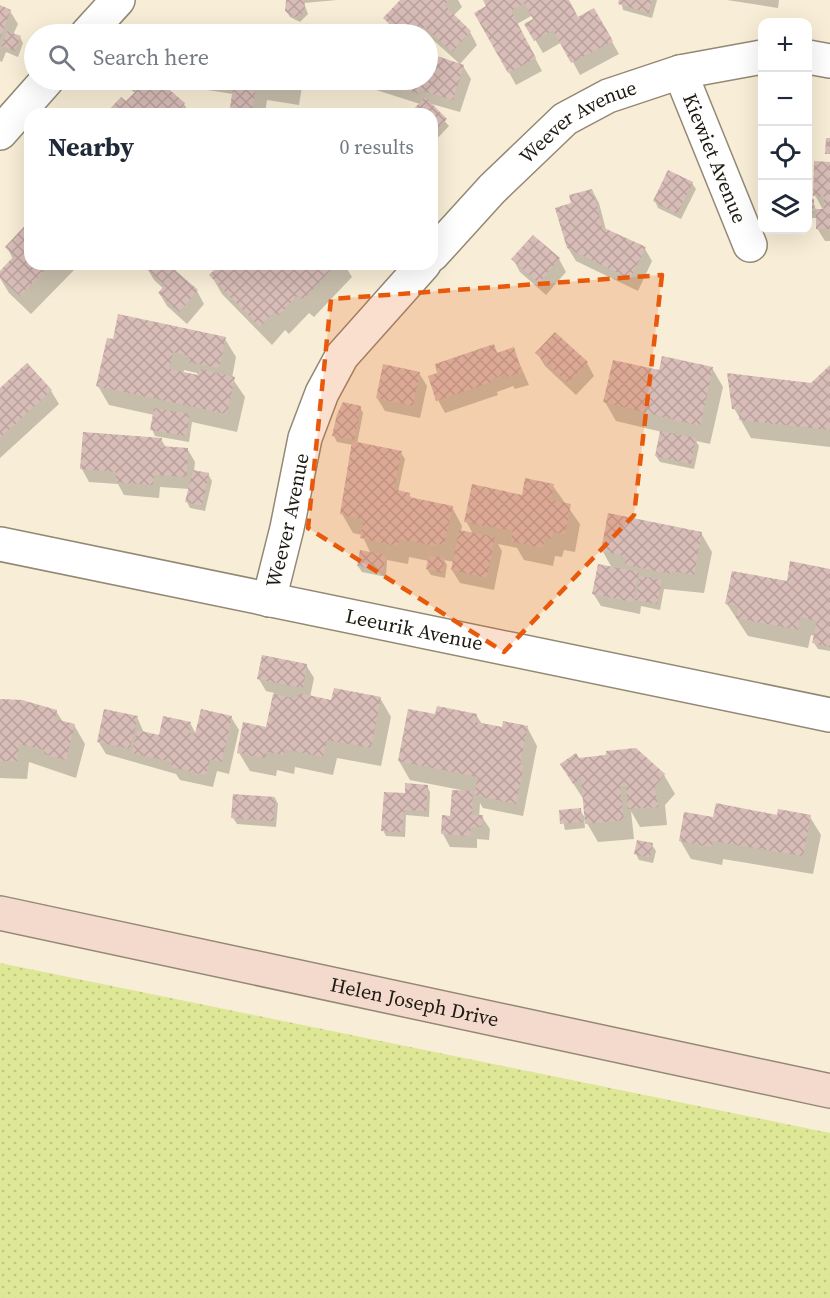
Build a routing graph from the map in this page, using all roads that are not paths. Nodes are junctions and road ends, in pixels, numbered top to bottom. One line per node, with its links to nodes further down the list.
1 (118, 0): 2 (street)
2 (96, 24)
3 (758, 58): 6 (street, Weever Avenue)
4 (812, 58): 5 (street)
5 (830, 61)
6 (680, 72): 9 (street, Kiewiet Avenue); 10 (street, Weever Avenue)
7 (38, 90): 8 (street)
8 (0, 133)
9 (750, 245)
10 (438, 248)
11 (419, 270): 13 (street, Weever Avenue)
12 (0, 544): 13 (street, Leeurik Avenue)
13 (269, 600): 14 (street, Leeurik Avenue)
14 (830, 715)
15 (0, 913): 16 (street, Helen Joseph Drive)
16 (830, 1091)

